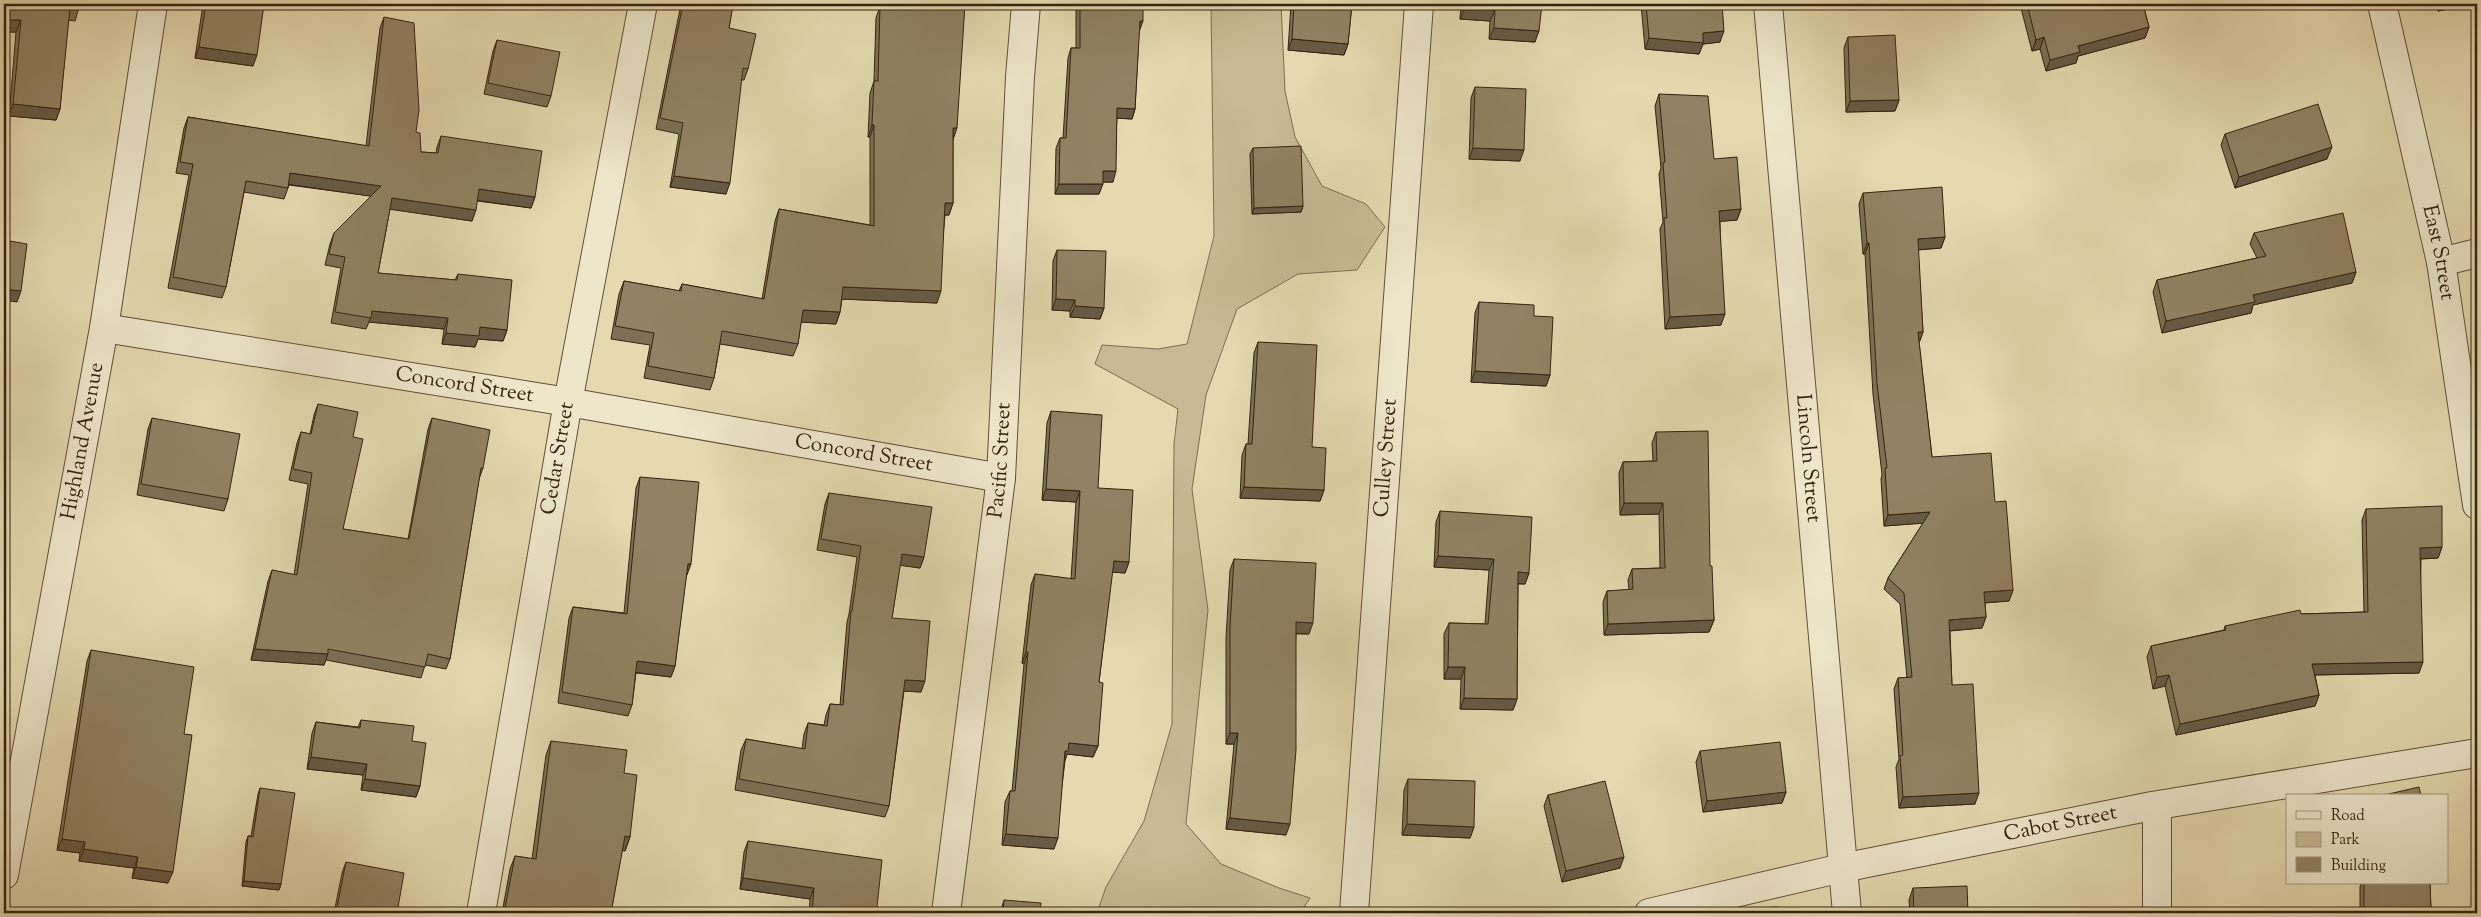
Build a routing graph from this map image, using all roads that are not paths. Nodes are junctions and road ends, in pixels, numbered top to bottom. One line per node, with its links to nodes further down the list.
1 (153, 4): 9 (street, Highland Avenue)
2 (643, 4): 10 (street, Cedar Street)
3 (1026, 4): 11 (street, Pacific Street)
4 (1418, 4): 19 (street, Culley Street)
5 (1768, 4): 15 (street, Lincoln Street)
6 (2382, 4): 8 (street, East Street)
7 (2477, 253): 8 (street)
8 (2441, 262): 12 (street, East Street)
9 (104, 328): 10 (street, Concord Street); 16 (street, Highland Avenue)
10 (568, 402): 11 (street, Concord Street); 17 (street, Cedar Street)
11 (1001, 478): 18 (street, Pacific Street)
12 (2477, 505)
13 (2477, 753): 14 (street, Cabot Street)
14 (2157, 806): 15 (street, Cabot Street); 22 (street)
15 (1842, 868): 20 (street, Cabot Street); 21 (street, Lincoln Street)
16 (4, 875)
17 (481, 913)
18 (946, 913)
19 (1354, 913)
20 (1649, 913)
21 (1847, 913)
22 (2157, 913)

